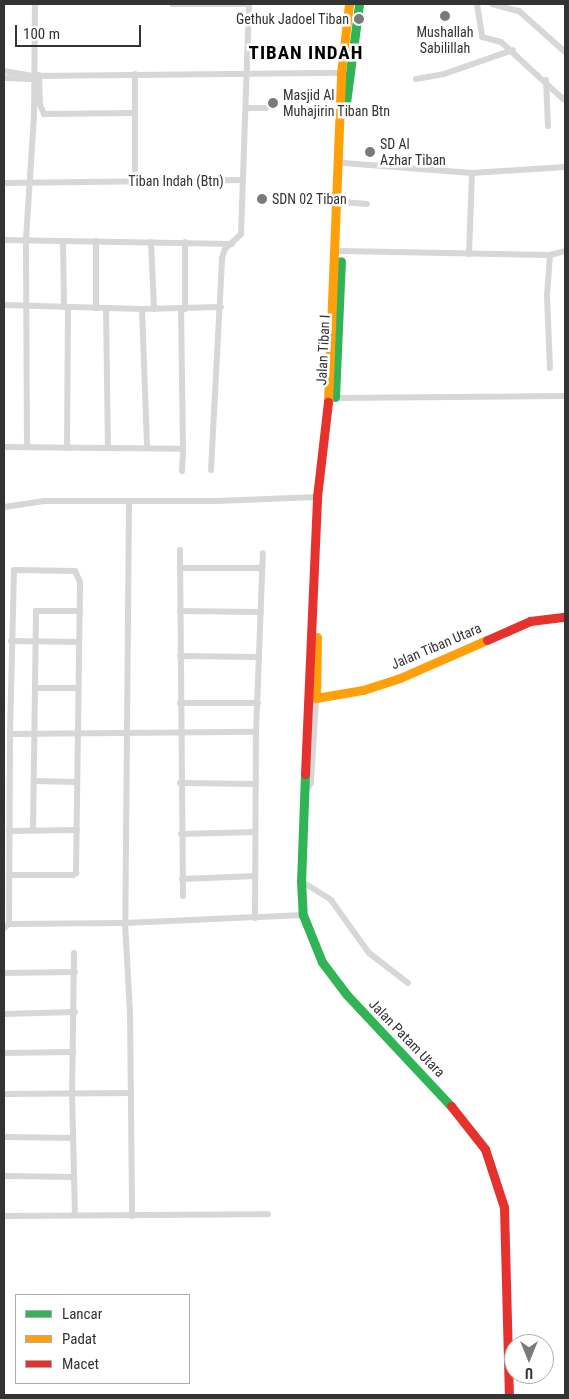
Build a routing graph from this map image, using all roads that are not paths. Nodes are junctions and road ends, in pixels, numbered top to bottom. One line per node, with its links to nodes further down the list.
1 (35, 4): 14 (street)
2 (172, 4): 3 (street, Tiban Indah (Btn))
3 (249, 4): 13 (street, Tiban Indah (Btn))
4 (348, 4): 11 (street, Jalan Tiban I)
5 (359, 4): 23 (street, Jalan Tiban I)
6 (477, 4): 8 (street)
7 (492, 4): 9 (street)
8 (513, 50): 16 (street); 17 (street)
9 (565, 52)
10 (4, 71): 14 (street)
11 (340, 73): 13 (street); 63 (street, Jalan Tiban I)
12 (135, 74): 13 (street); 14 (street); 21 (street)
13 (248, 74): 19 (street, Tiban Indah (Btn))
14 (35, 77): 15 (street); 21 (street); 29 (street)
15 (4, 78)
16 (416, 79)
17 (546, 80): 18 (street); 22 (street)
18 (565, 99)
19 (248, 108): 20 (street); 26 (street, Tiban Indah (Btn))
20 (266, 108)
21 (135, 113): 27 (street)
22 (548, 126)
23 (344, 163): 25 (street); 30 (street, Jalan Tiban I)
24 (565, 167): 25 (street)
25 (472, 173): 41 (street)
26 (242, 180): 27 (street, Tiban Indah (Btn)); 38 (street)
27 (135, 181): 29 (street, Tiban Indah (Btn))
28 (4, 183): 29 (street, Tiban Indah (Btn))
29 (28, 184): 32 (street)
30 (343, 202): 31 (street); 40 (street, Jalan Tiban I)
31 (367, 204)
32 (26, 239): 33 (street); 34 (street); 44 (street)
33 (4, 240)
34 (63, 241): 35 (street); 45 (street)
35 (96, 241): 36 (street); 47 (street)
36 (151, 242): 37 (street); 49 (street)
37 (185, 242): 38 (street); 50 (street)
38 (232, 244): 46 (street)
39 (565, 251): 42 (street)
40 (341, 252): 41 (street); 54 (street, Jalan Tiban I)
41 (469, 254): 42 (street)
42 (550, 255): 52 (street)
43 (4, 305): 44 (street)
44 (28, 305): 45 (street); 56 (street)
45 (66, 307): 47 (street); 57 (street)
46 (221, 307): 50 (street); 61 (street)
47 (96, 308): 48 (street)
48 (106, 308): 51 (street); 58 (street)
49 (154, 309): 50 (street); 51 (street)
50 (183, 309): 60 (street)
51 (142, 310): 59 (street)
52 (550, 368)
53 (565, 396): 54 (street)
54 (334, 398): 81 (street, Jalan Tiban I)
55 (4, 447): 56 (street)
56 (26, 448): 57 (street)
57 (67, 448): 58 (street)
58 (108, 448): 59 (street)
59 (147, 448): 60 (street)
60 (183, 449): 62 (street)
61 (211, 470)
62 (182, 471)
63 (317, 497): 64 (street); 81 (street, Jalan Tiban I)
64 (129, 502): 65 (street); 84 (street)
65 (4, 507)
66 (180, 550): 68 (street)
67 (263, 553): 69 (street)
68 (180, 568): 69 (street); 71 (street)
69 (262, 568): 72 (street)
70 (80, 611): 74 (street); 75 (street); 76 (street)
71 (180, 611): 72 (street); 77 (street)
72 (261, 612): 78 (street)
73 (565, 617): 81 (street, Jalan Tiban Utara)
74 (12, 641): 75 (street); 88 (street)
75 (36, 642): 76 (street); 79 (street)
76 (79, 642): 80 (street)
77 (180, 656): 78 (street); 82 (street)
78 (259, 657): 83 (street)
79 (35, 688): 80 (street); 89 (street)
80 (78, 688): 87 (street)
81 (313, 696): 102 (street, Jalan Patam Utara)
82 (180, 703): 83 (street); 85 (street)
83 (258, 703): 86 (street)
84 (128, 732): 85 (street); 87 (street); 106 (street)
85 (180, 732): 86 (street); 92 (street)
86 (256, 732): 93 (street)
87 (77, 733): 89 (street); 91 (street)
88 (10, 734): 89 (street); 96 (street)
89 (34, 734): 90 (street)
90 (34, 781): 91 (street); 94 (street)
91 (77, 782): 95 (street)
92 (180, 784): 93 (street); 98 (street)
93 (256, 784): 97 (street)
94 (33, 830): 95 (street); 96 (street)
95 (77, 830): 99 (street)
96 (9, 831): 99 (street)
97 (255, 832): 98 (street); 100 (street)
98 (181, 834): 101 (street)
99 (9, 875): 107 (street)
100 (255, 876): 101 (street); 105 (street)
101 (182, 879): 103 (street)
102 (301, 881): 104 (street, Jalan Patam Utara); 111 (street)
103 (183, 896)
104 (304, 915): 105 (street); 127 (street, Jalan Patam Utara)
105 (255, 918): 106 (street)
106 (125, 924): 107 (street); 118 (street)
107 (7, 926)
108 (74, 953): 109 (street)
109 (75, 972): 110 (street); 112 (street)
110 (4, 973)
111 (408, 983)
112 (75, 1012): 113 (street); 114 (street)
113 (4, 1014)
114 (73, 1052): 115 (street); 116 (street)
115 (4, 1053)
116 (72, 1093): 117 (street); 118 (street); 120 (street)
117 (4, 1094)
118 (131, 1094): 126 (street)
119 (4, 1137): 120 (street)
120 (73, 1138): 122 (street)
121 (4, 1176): 122 (street)
122 (74, 1177): 124 (street)
123 (268, 1214): 126 (street)
124 (75, 1215): 125 (street); 126 (street)
125 (4, 1216)
126 (132, 1216)
127 (509, 1395)

